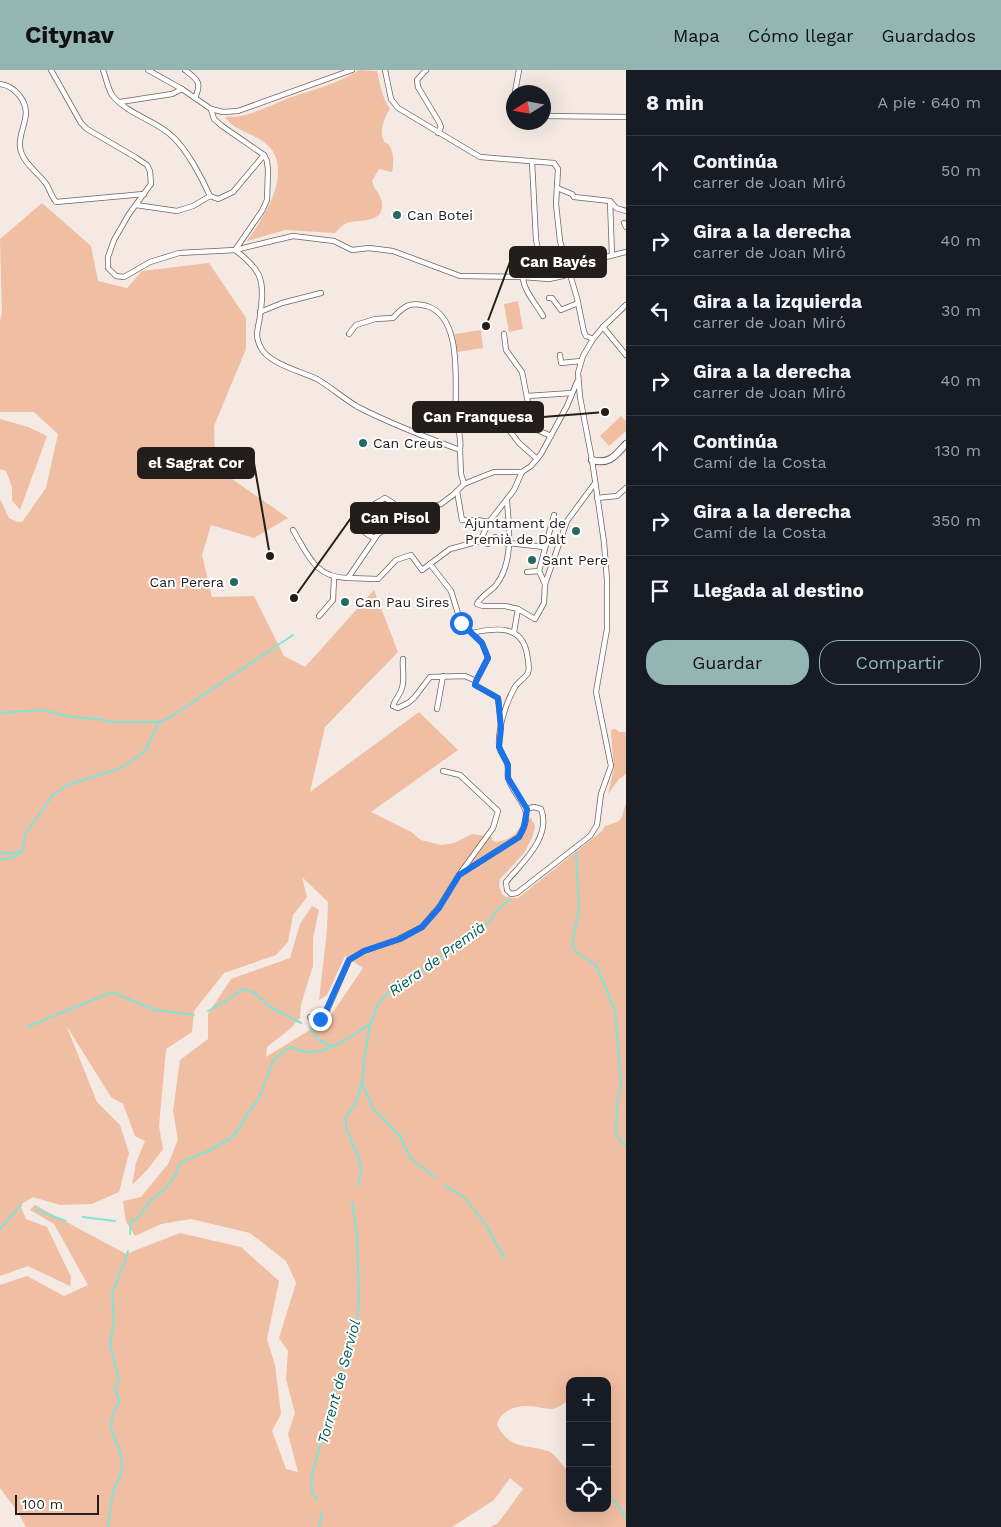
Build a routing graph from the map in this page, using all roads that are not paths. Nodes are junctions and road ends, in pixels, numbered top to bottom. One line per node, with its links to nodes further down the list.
1 (51, 70): 21 (street)
2 (103, 70): 13 (street)
3 (148, 70): 11 (street)
4 (185, 70): 12 (street)
5 (352, 70): 14 (street)
6 (385, 70): 17 (street)
7 (426, 70): 17 (street)
8 (519, 70): 10 (street)
9 (0, 84): 21 (street)
10 (516, 85)
11 (182, 89): 12 (street); 13 (street)
12 (195, 98): 14 (street)
13 (120, 102): 22 (street)
14 (211, 109): 18 (street)
15 (551, 116): 16 (street)
16 (626, 117)
17 (438, 133): 19 (street)
18 (264, 155): 22 (street); 26 (street)
19 (532, 161): 20 (street); 30 (street)
20 (557, 188): 23 (street); 29 (street)
21 (144, 194): 24 (street)
22 (210, 196): 24 (street)
23 (610, 201): 25 (street); 28 (street)
24 (136, 205): 26 (street)
25 (626, 211)
26 (235, 250): 30 (street); 35 (street)
27 (626, 252): 28 (street)
28 (612, 255): 29 (street)
29 (569, 273): 30 (street); 33 (street)
30 (523, 277): 36 (street)
31 (321, 294): 35 (street)
32 (550, 298): 33 (street)
33 (578, 303): 40 (street)
34 (626, 305): 37 (street)
35 (260, 312): 50 (street)
36 (543, 316)
37 (602, 327): 40 (street); 42 (street)
38 (349, 334): 50 (street)
39 (504, 334): 46 (street)
40 (593, 339): 43 (street)
41 (560, 355): 43 (street)
42 (626, 355)
43 (581, 361): 44 (street)
44 (578, 379): 45 (street); 52 (street)
45 (572, 393): 46 (street); 48 (street)
46 (526, 396): 48 (street)
47 (506, 426): 51 (street)
48 (551, 436): 51 (street)
49 (626, 444): 52 (street)
50 (460, 450): 55 (street)
51 (537, 459): 53 (street)
52 (592, 460): 54 (street)
53 (522, 472): 55 (street); 59 (street)
54 (595, 483): 58 (street); 73 (street)
55 (464, 484): 57 (street)
56 (626, 488): 58 (street)
57 (457, 492): 61 (street); 62 (street)
58 (597, 498): 84 (street)
59 (507, 501): 62 (street); 66 (street)
60 (554, 515): 67 (street)
61 (406, 516): 64 (street); 64 (street)
62 (489, 522): 65 (street)
63 (293, 530): 71 (street)
64 (375, 538): 72 (street)
65 (480, 540): 66 (street); 68 (street)
66 (509, 544): 67 (street); 74 (street)
67 (544, 547): 69 (street)
68 (430, 564): 72 (street); 77 (street)
69 (539, 571): 70 (street); 73 (street)
70 (527, 572)
71 (334, 578): 72 (street); 75 (street)
72 (348, 578)
73 (545, 584): 74 (street)
74 (518, 609): 76 (street)
75 (319, 616)
76 (514, 632): 77 (street); 82 (street)
77 (472, 633): 80 (street)
78 (402, 659): 79 (street)
79 (443, 676): 80 (street); 81 (street)
80 (476, 681): 82 (street)
81 (437, 709)
82 (501, 728): 84 (street)
83 (443, 772): 85 (street)
84 (527, 809): 85 (street)
85 (459, 875): 86 (street)
86 (310, 1017)

